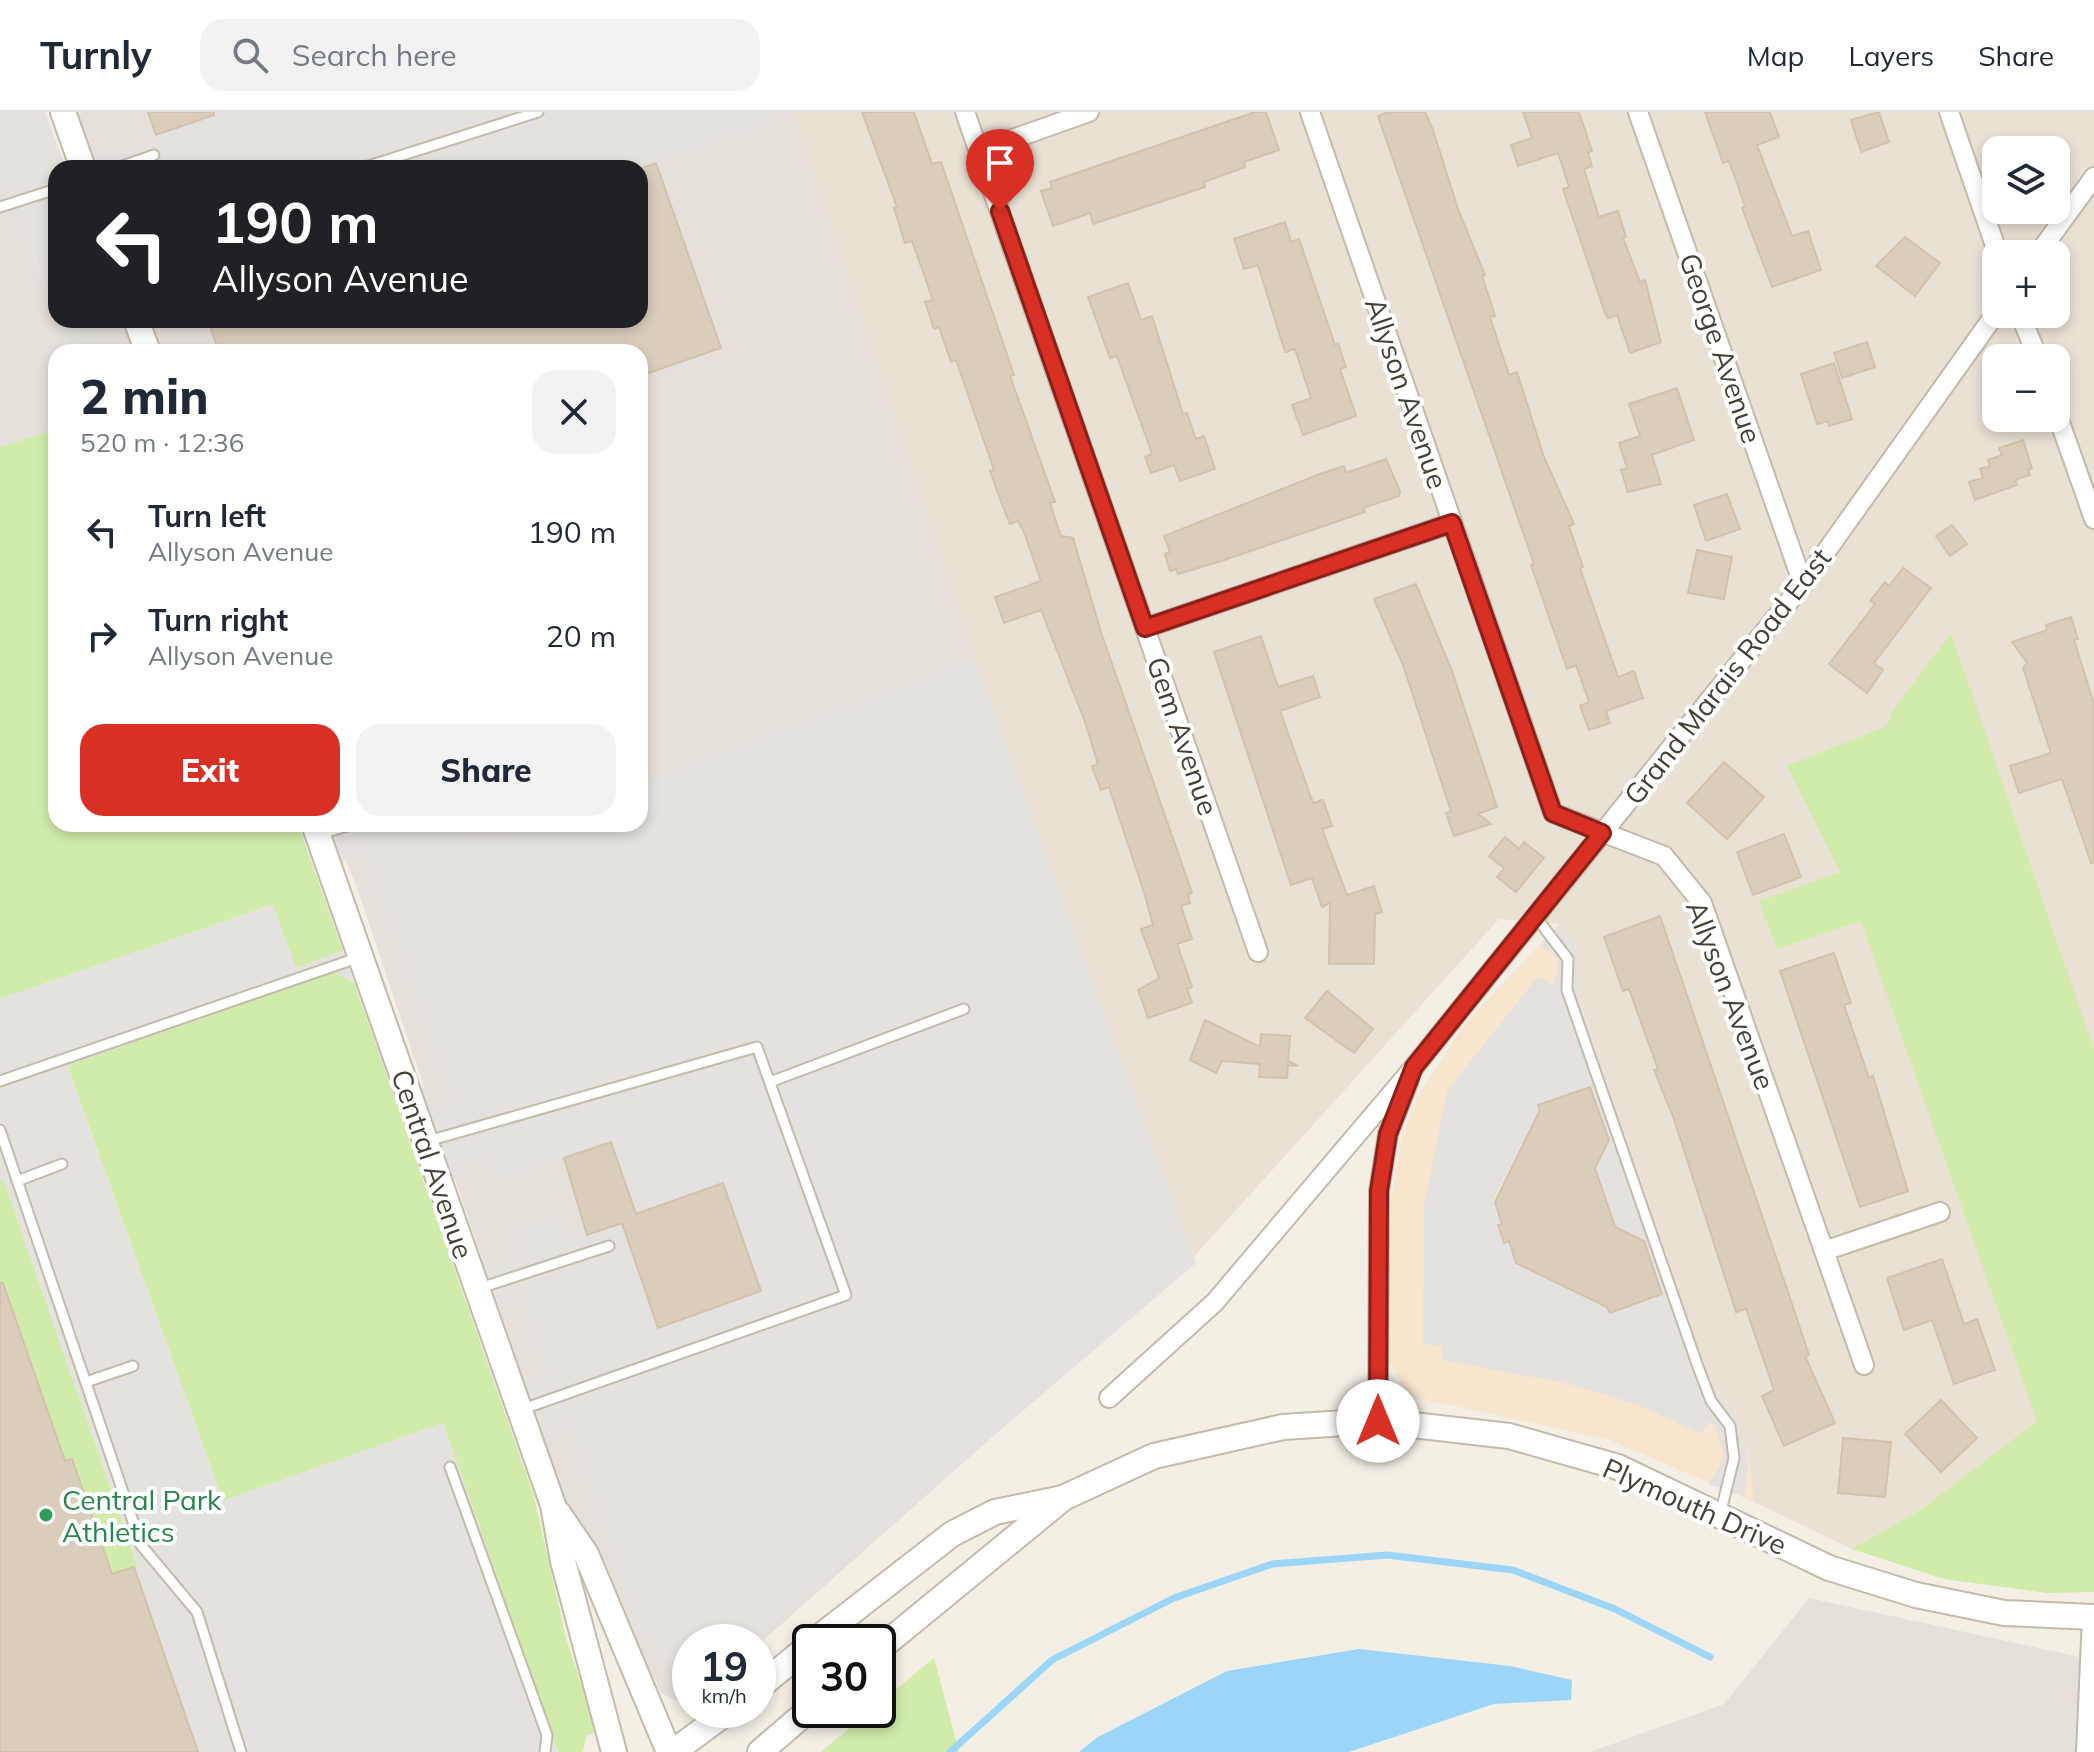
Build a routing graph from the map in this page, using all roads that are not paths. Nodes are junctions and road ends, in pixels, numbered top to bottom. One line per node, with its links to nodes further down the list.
1 (63, 112): 10 (street)
2 (538, 112): 12 (lane)
3 (965, 112): 8 (street, Gem Avenue)
4 (1089, 112): 8 (street)
5 (1310, 112): 21 (street, Allyson Avenue)
6 (1638, 112): 22 (street, George Avenue)
7 (1949, 112): 16 (street)
8 (979, 151): 23 (street, Gem Avenue)
9 (154, 155): 11 (lane)
10 (80, 160)
11 (140, 160)
12 (387, 160)
13 (2094, 177): 17 (street)
14 (48, 192): 15 (lane)
15 (0, 207)
16 (1993, 240)
17 (2048, 240)
18 (1985, 328): 22 (street, Grand Marais Road East)
19 (2063, 432): 20 (street)
20 (2094, 519)
21 (1452, 523): 23 (street); 25 (street, Allyson Avenue)
22 (1803, 584): 25 (street, Grand Marais Road East)
23 (1145, 628): 27 (street, Gem Avenue)
24 (316, 832): 28 (street, Central Avenue)
25 (1602, 833): 26 (street, Grand Marais Road East); 39 (street, Allyson Avenue)
26 (1535, 916): 30 (street, Grand Marais Road East); 50 (lane)
27 (1258, 952)
28 (360, 957): 31 (lane); 34 (street, Central Avenue)
29 (964, 1009): 32 (lane)
30 (1414, 1067): 44 (street, Grand Marais Road East); 46 (street, Grand Marais Road East)
31 (0, 1081)
32 (770, 1082): 34 (lane); 45 (lane)
33 (0, 1130): 36 (lane)
34 (425, 1142): 40 (street, Central Avenue)
35 (62, 1164): 36 (lane)
36 (17, 1181): 43 (lane)
37 (1940, 1212): 39 (street)
38 (609, 1246): 40 (lane)
39 (1824, 1251): 41 (street, Allyson Avenue)
40 (477, 1289): 45 (street, Central Avenue)
41 (1864, 1365)
42 (133, 1366): 43 (lane)
43 (86, 1382): 58 (lane)
44 (1109, 1398)
45 (520, 1410): 49 (street, Central Avenue)
46 (1378, 1421): 48 (street, Plymouth Drive); 50 (street, Plymouth Drive)
47 (450, 1467): 59 (lane)
48 (1063, 1498): 52 (street, Plymouth Drive); 53 (street, Plymouth Drive)
49 (553, 1505): 60 (street, Central Avenue); 61 (street, Central Avenue)
50 (1720, 1515): 51 (street, Plymouth Drive)
51 (2093, 1617): 63 (street)
52 (836, 1624)
53 (896, 1635)
54 (792, 1660): 55 (street, Plymouth Drive)
55 (776, 1673)
56 (792, 1724): 62 (street)
57 (705, 1728): 61 (street)
58 (241, 1752)
59 (545, 1752)
60 (614, 1752)
61 (671, 1752)
62 (760, 1752)
63 (2086, 1752)

